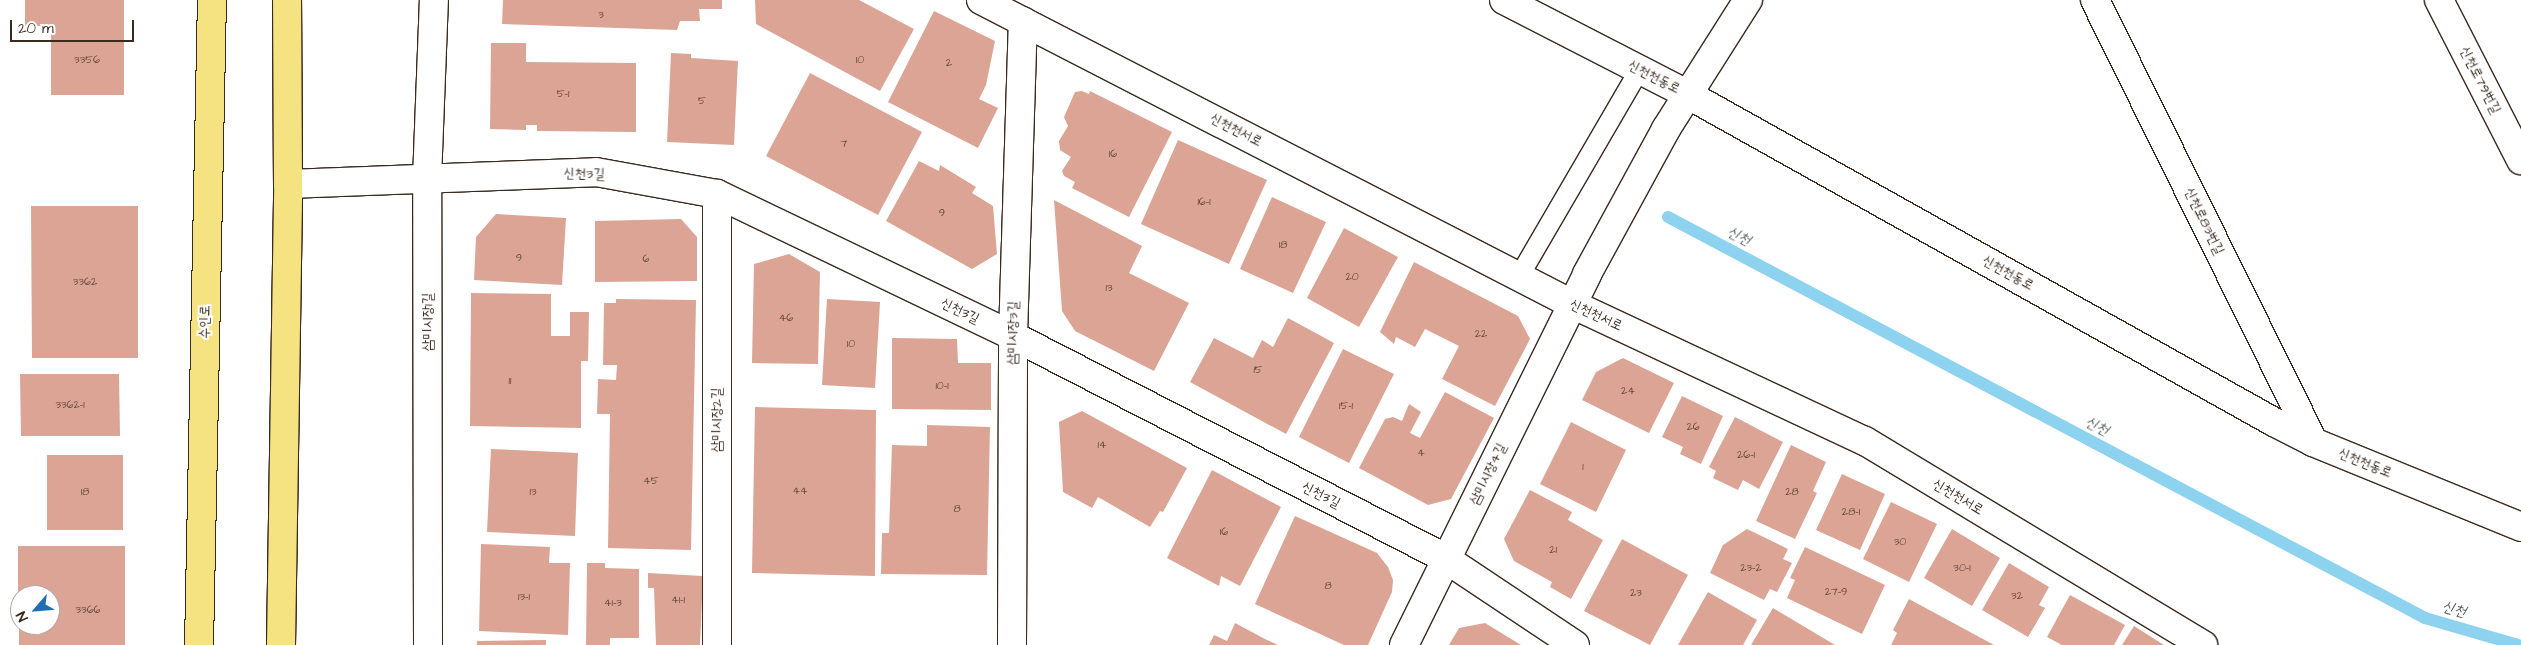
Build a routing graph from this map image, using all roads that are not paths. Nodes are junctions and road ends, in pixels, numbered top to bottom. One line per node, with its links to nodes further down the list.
1 (212, 0): 22 (main road, 수인로)
2 (287, 0): 14 (main road)
3 (434, 0): 13 (street, 삼미시장1길)
4 (981, 0): 9 (street, 신천천서로)
5 (1504, 0): 10 (street, 신천천동로)
6 (1748, 0): 11 (street, 삼미시장4길)
7 (2094, 0): 19 (street, 신천로83번길)
8 (2439, 0): 12 (street, 신천로79번길)
9 (1023, 21): 16 (street, 신천천서로); 18 (street, 삼미시장3길)
10 (1639, 69): 11 (street, 신천천동로); 16 (lane)
11 (1687, 94): 17 (street, 삼미시장4길); 19 (street, 신천천동로)
12 (2519, 152)
13 (427, 180): 14 (street, 신천3길); 15 (street, 신천3길); 24 (street, 삼미시장1길)
14 (288, 184): 23 (main road)
15 (717, 194): 18 (street, 신천3길); 25 (street, 삼미시장2길)
16 (1518, 277): 17 (street, 신천천서로)
17 (1572, 304): 21 (street, 삼미시장4길); 29 (street, 신천천서로)
18 (1012, 336): 21 (street, 신천3길); 26 (street, 삼미시장3길)
19 (2313, 442): 20 (street, 신천천동로)
20 (2521, 527)
21 (1446, 559): 27 (street, 삼미시장4길); 28 (street, 신천3길)
22 (200, 645)
23 (281, 645)
24 (428, 645)
25 (718, 645)
26 (1012, 645)
27 (1404, 645)
28 (1575, 645)
29 (2203, 645)

